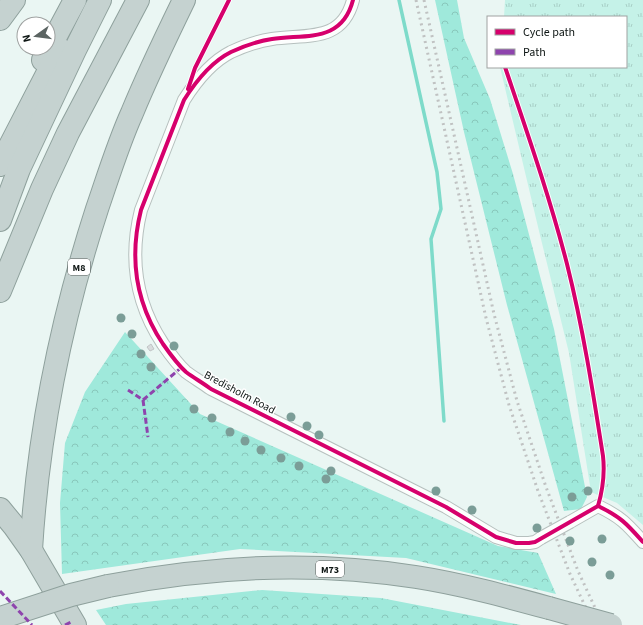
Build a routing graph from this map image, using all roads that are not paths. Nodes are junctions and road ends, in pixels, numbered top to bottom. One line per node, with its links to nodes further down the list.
1 (14, 0): 8 (highway)
2 (75, 0): 9 (highway)
3 (87, 0): 10 (highway)
4 (100, 0): 11 (highway)
5 (138, 0): 12 (highway)
6 (184, 0): 15 (highway, M8)
7 (353, 0): 14 (street, Bredisholm Road, bridge)
8 (0, 19)
9 (0, 147)
10 (0, 165)
11 (0, 220)
12 (0, 291)
13 (0, 510): 15 (highway)
14 (643, 542)
15 (31, 550): 16 (highway)
16 (52, 586): 18 (highway); 19 (highway)
17 (0, 618): 20 (highway, M73, bridge)
18 (75, 625)
19 (86, 625)
20 (611, 625)

